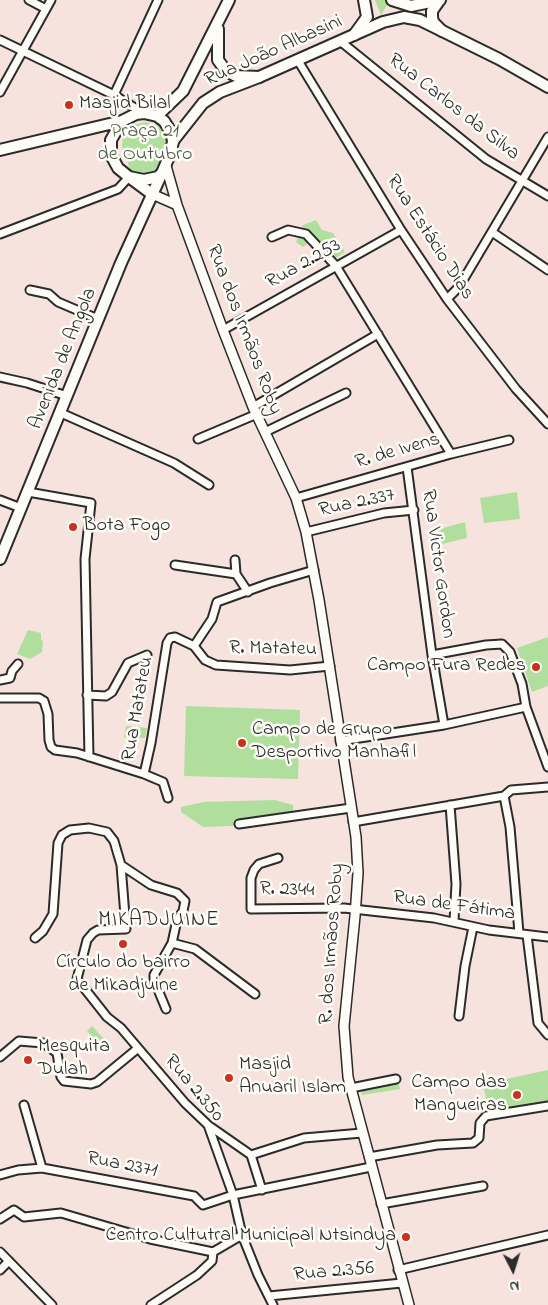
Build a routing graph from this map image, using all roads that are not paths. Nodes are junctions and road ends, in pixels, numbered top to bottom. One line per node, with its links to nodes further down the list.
1 (29, 0): 8 (street)
2 (51, 0): 8 (street)
3 (158, 0): 19 (street)
4 (229, 0): 9 (main road)
5 (364, 0): 11 (main road)
6 (392, 0): 7 (main road)
7 (440, 0): 10 (main road)
8 (46, 9): 14 (street)
9 (218, 26): 16 (main road); 21 (main road)
10 (442, 31): 11 (main road, Rua João Albasini); 17 (main road)
11 (354, 35): 13 (main road, Rua João Albasini)
12 (0, 40): 14 (street)
13 (340, 41): 15 (main road, Rua João Albasini); 30 (street, Rua Carlos da Silva)
14 (21, 50): 18 (street); 19 (street)
15 (298, 59): 16 (main road, Rua João Albasini); 34 (street, Rua Estácio Dias)
16 (259, 77): 26 (main road, Rua João Albasini)
17 (548, 87)
18 (0, 92)
19 (114, 95): 20 (street)
20 (144, 113): 21 (main road); 22 (main road)
21 (157, 116): 26 (main road)
22 (122, 121): 23 (main road); 25 (main road)
23 (85, 128): 25 (main road); 27 (main road)
24 (548, 137): 30 (street)
25 (111, 140): 29 (main road)
26 (173, 141): 28 (main road)
27 (0, 150)
28 (164, 169): 29 (main road); 31 (main road, Avenida de Angola); 33 (street, Rua dos Irmãos Roby)
29 (129, 177): 31 (main road); 36 (street)
30 (521, 181): 32 (street, Rua Carlos da Silva); 35 (street)
31 (152, 194): 33 (street); 42 (main road, Avenida de Angola)
32 (548, 196)
33 (177, 205): 43 (street, Rua dos Irmãos Roby)
34 (401, 230): 38 (street, Rua 2.253); 41 (street, Rua Estácio Dias)
35 (492, 232): 39 (street); 41 (street)
36 (0, 234)
37 (272, 238): 38 (street)
38 (336, 266): 43 (street, Rua 2.253); 44 (street)
39 (548, 270)
40 (30, 290): 42 (street)
41 (447, 299): 50 (street, Rua Estácio Dias)
42 (98, 319): 47 (main road, Avenida de Angola)
43 (223, 330): 48 (street, Rua dos Irmãos Roby)
44 (378, 334): 48 (street); 54 (street)
45 (0, 377): 47 (street)
46 (346, 393): 51 (street)
47 (67, 396): 49 (main road, Avenida de Angola)
48 (255, 410): 51 (street, Rua dos Irmãos Roby); 52 (street)
49 (60, 413): 56 (street); 57 (main road, Avenida de Angola)
50 (548, 424)
51 (265, 432): 59 (street, Rua dos Irmãos Roby)
52 (198, 438)
53 (509, 440): 54 (street, R. de Ivens)
54 (451, 454): 55 (street, R. de Ivens)
55 (407, 467): 59 (street, R. de Ivens); 61 (street, Rua Victor Gordon)
56 (208, 485)
57 (28, 492): 60 (main road, Avenida de Angola); 75 (street)
58 (0, 500): 60 (street)
59 (297, 500): 62 (street, R. dos Irmãos Roby)
60 (21, 508): 63 (main road, Avenida de Angola)
61 (414, 510): 62 (street, Rua 2.337); 71 (street, Rua Victor Gordon)
62 (306, 532): 66 (street, R. dos Irmãos Roby)
63 (0, 559)
64 (235, 560): 67 (street)
65 (176, 565): 67 (street)
66 (314, 570): 68 (street); 73 (street, R. dos Irmãos Roby)
67 (236, 574): 68 (street)
68 (248, 592): 69 (street)
69 (194, 646): 73 (street, R. Matateu); 82 (street, Rua Matateu)
70 (147, 655): 75 (street)
71 (432, 656): 77 (street); 78 (street, Rua Victor Gordon)
72 (18, 664): 74 (street)
73 (330, 666): 79 (street, R. dos Irmãos Roby)
74 (0, 680)
75 (88, 695): 80 (street)
76 (0, 698): 80 (street, Rua Matateu)
77 (526, 707): 78 (street); 81 (street)
78 (444, 725): 79 (street)
79 (340, 741): 87 (street, R. dos Irmãos Roby)
80 (89, 757): 82 (street, Rua Matateu)
81 (548, 767)
82 (144, 774): 85 (street)
83 (548, 787): 84 (street)
84 (504, 796): 86 (street); 95 (street)
85 (168, 798)
86 (450, 805): 88 (street); 93 (street)
87 (351, 808): 88 (street, R. dos Irmãos Roby); 89 (street)
88 (353, 822): 92 (street, R. dos Irmãos Roby)
89 (239, 824)
90 (278, 858): 92 (street, R. 2344)
91 (121, 865): 98 (street); 99 (street); 104 (street, Rua 2.350)
92 (356, 910): 93 (street, Rua de Fátima); 107 (street, R. dos Irmãos Roby)
93 (454, 921): 94 (street, Rua de Fátima)
94 (473, 927): 95 (street, Rua de Fátima); 102 (street)
95 (519, 933): 96 (street, Rua de Fátima)
96 (528, 934): 97 (street, Rua de Fátima); 103 (street)
97 (548, 937)
98 (35, 938)
99 (172, 943): 100 (street); 101 (street)
100 (255, 994)
101 (166, 1009)
102 (459, 1016)
103 (548, 1035)
104 (137, 1049): 105 (street); 110 (street, Rua 2.350)
105 (0, 1058)
106 (396, 1079): 107 (street)
107 (351, 1088): 111 (street, R. dos Irmãos Roby)
108 (24, 1105): 115 (street)
109 (548, 1106): 113 (street)
110 (208, 1125): 112 (street); 119 (street, Rua 2.350)
111 (362, 1133): 112 (street); 113 (street)
112 (251, 1155): 118 (street)
113 (369, 1157): 114 (street)
114 (371, 1167): 118 (street); 120 (street)
115 (42, 1168): 116 (street, Rua 2371); 119 (street, Rua 2371)
116 (0, 1175)
117 (483, 1186): 120 (street)
118 (262, 1190): 119 (street)
119 (233, 1195): 122 (street, Rua 2.350)
120 (380, 1204): 128 (street)
121 (0, 1219): 125 (street)
122 (242, 1235): 125 (street); 130 (street, Rua 2.350)
123 (548, 1235): 128 (street)
124 (0, 1252): 126 (street)
125 (213, 1252): 132 (street)
126 (9, 1261): 127 (street); 131 (street)
127 (0, 1270)
128 (398, 1270): 129 (street)
129 (402, 1283): 130 (street, Rua 2.356); 134 (street)
130 (269, 1296): 133 (street, Rua 2.350)
131 (52, 1305)
132 (151, 1305)
133 (274, 1305)
134 (409, 1305)

